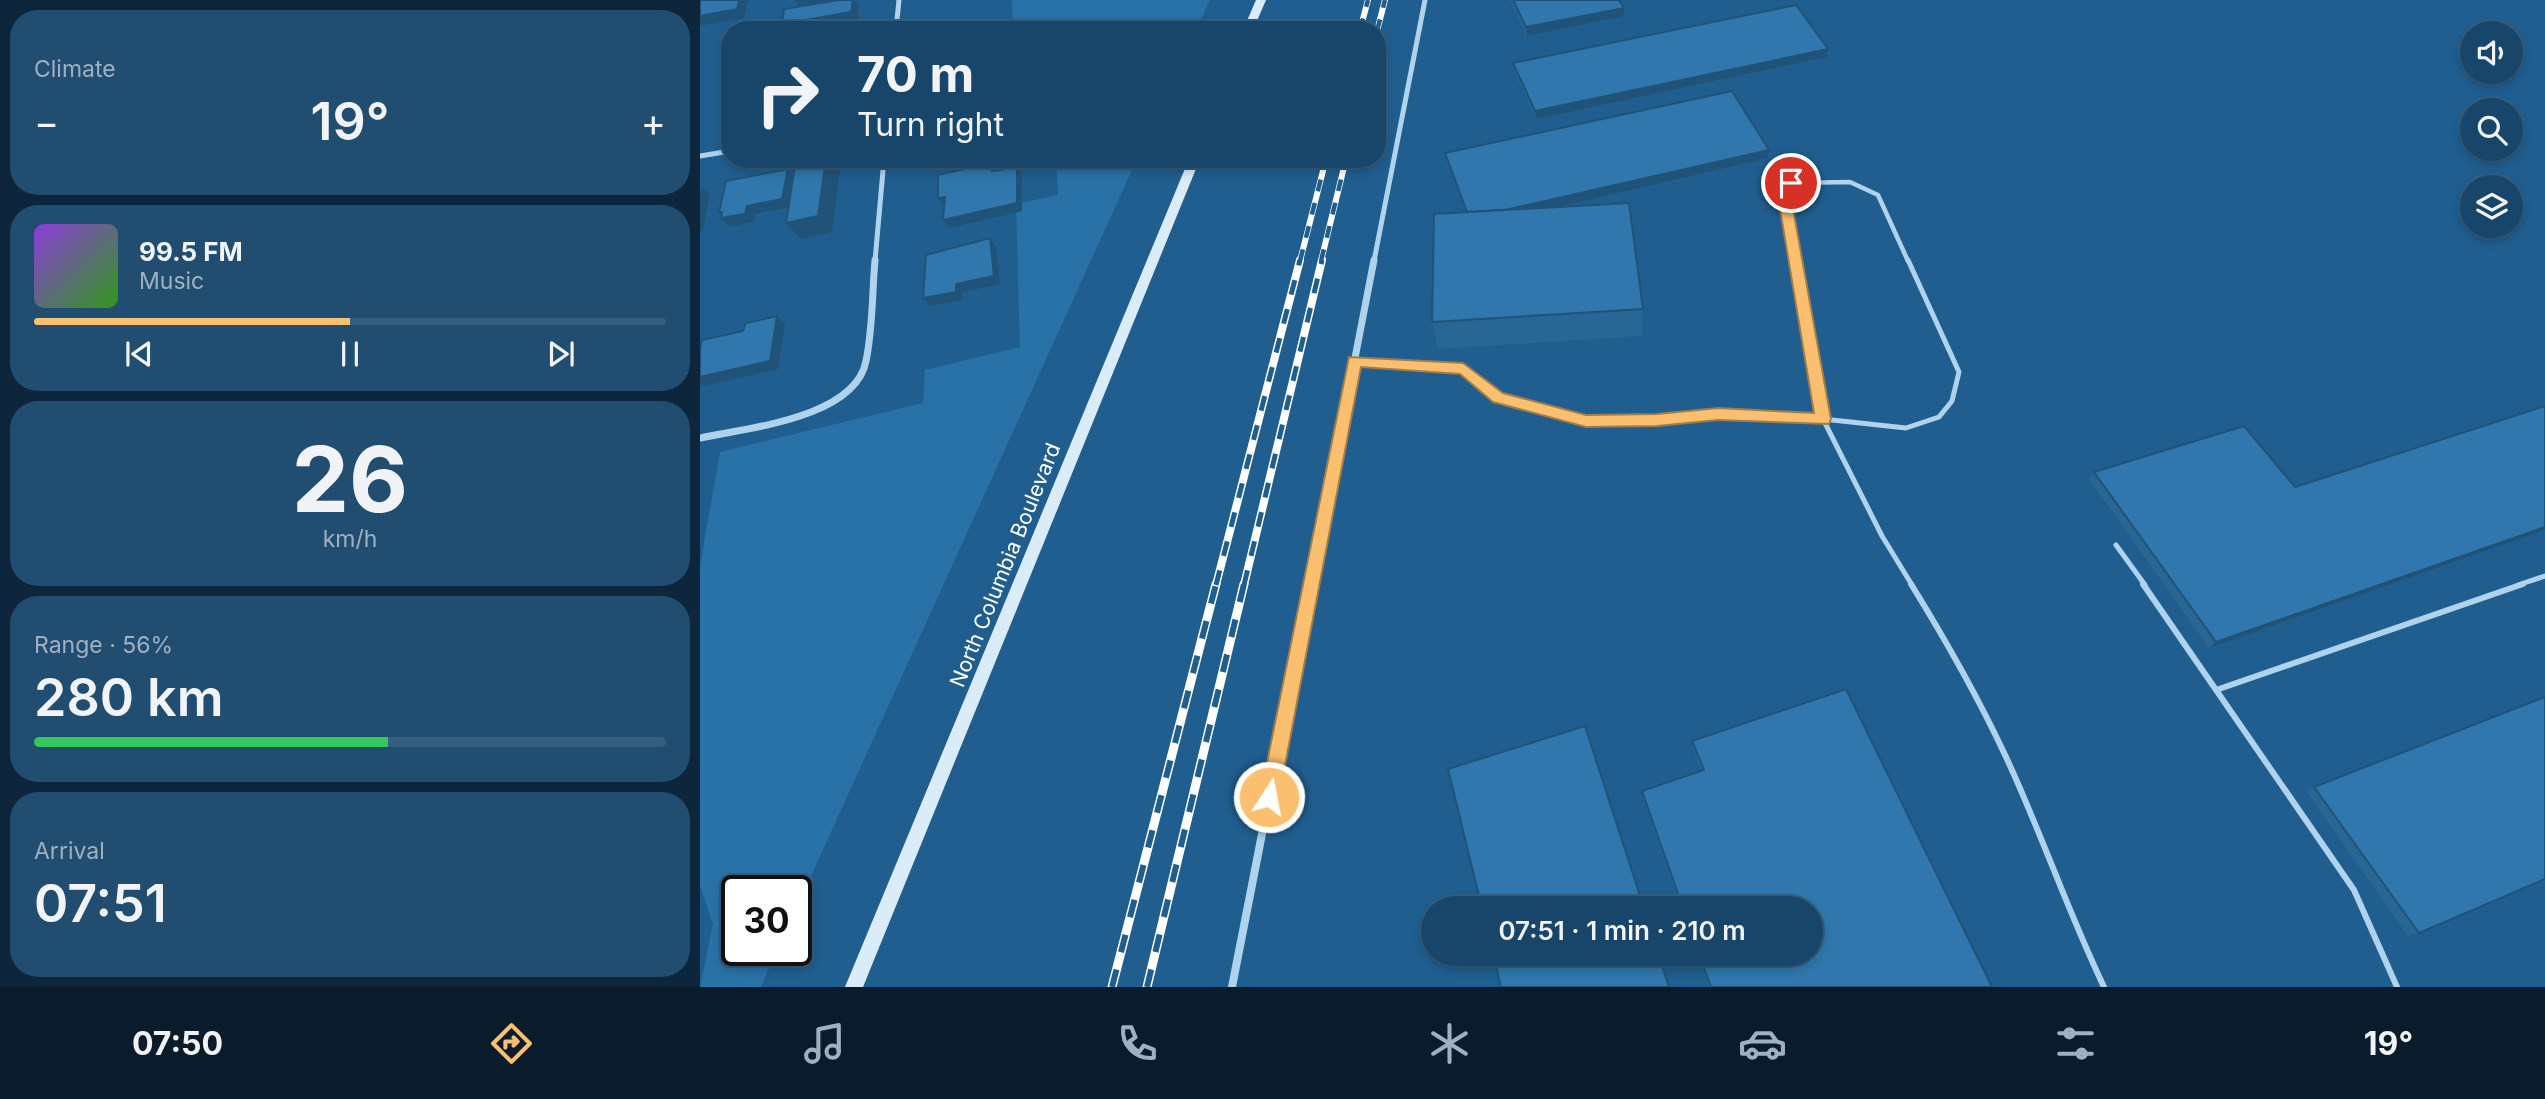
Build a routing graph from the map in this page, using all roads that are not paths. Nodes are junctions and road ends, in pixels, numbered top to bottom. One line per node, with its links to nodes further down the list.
1 (899, 0): 4 (street)
2 (1261, 0): 5 (main road)
3 (1425, 0): 10 (street)
4 (897, 21)
5 (1252, 21)
6 (721, 152): 7 (street)
7 (700, 156)
8 (883, 168): 12 (street)
9 (1191, 168): 16 (main road, North Columbia Boulevard)
10 (1354, 361): 11 (lane); 17 (street)
11 (1823, 419): 11 (lane); 18 (lane)
12 (700, 438)
13 (2116, 545): 15 (lane)
14 (2545, 576): 15 (lane)
15 (2219, 690): 19 (lane)
16 (854, 987)
17 (1232, 987)
18 (2104, 987)
19 (2398, 987)

